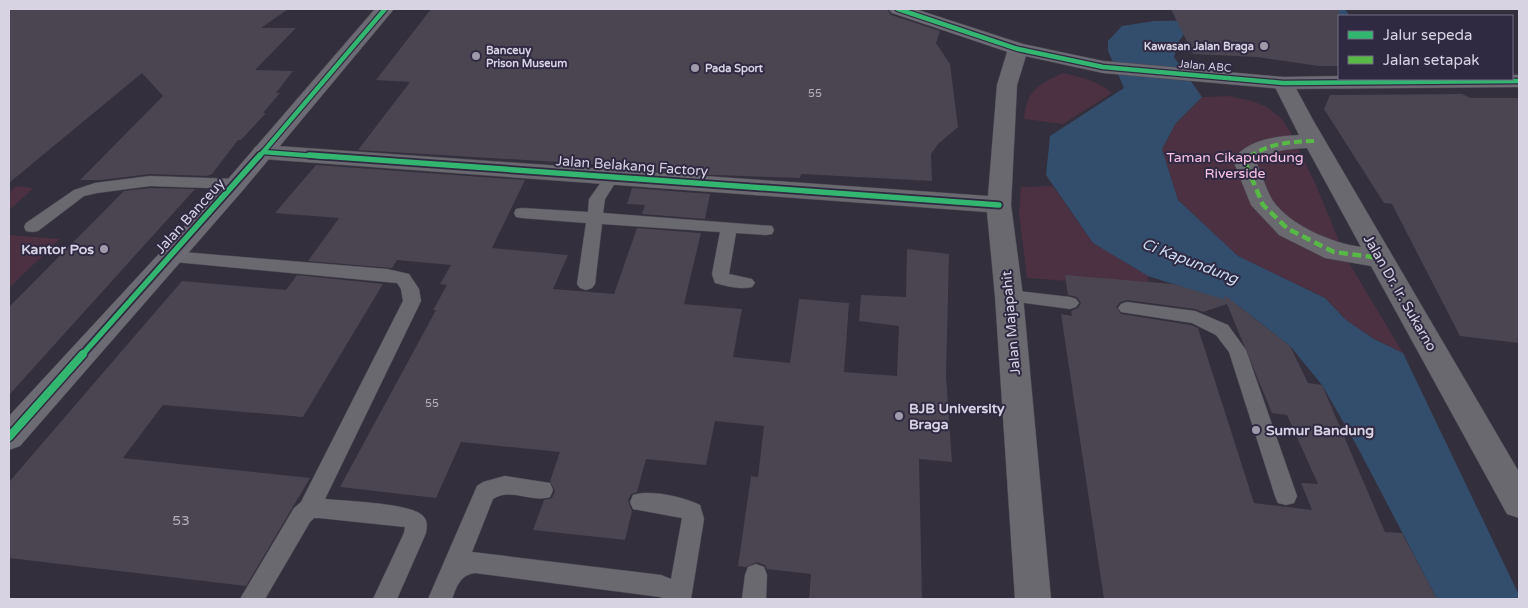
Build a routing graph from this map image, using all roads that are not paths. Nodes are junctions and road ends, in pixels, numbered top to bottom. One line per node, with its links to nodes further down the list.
1 (385, 9): 7 (street, Jalan Banceuy)
2 (898, 9): 3 (street, Jalan ABC)
3 (1018, 49): 5 (street, Jalan ABC); 10 (street, Jalan Majapahit)
4 (1519, 81): 5 (street, Jalan ABC)
5 (1283, 83): 6 (street, Jalan Dr. Ir. Sukarno)
6 (1314, 142): 17 (street, Jalan Dr. Ir. Sukarno); 17 (street)
7 (263, 152): 8 (street, Jalan Belakang Factory); 9 (street, Jalan Banceuy)
8 (612, 177): 10 (street, Jalan Belakang Factory); 12 (lane)
9 (236, 184): 13 (lane); 16 (street, Jalan Banceuy)
10 (999, 205): 20 (street, Jalan Majapahit)
11 (522, 214): 12 (lane)
12 (595, 218): 14 (lane); 19 (lane)
13 (32, 227)
14 (730, 228): 15 (lane); 18 (lane)
15 (766, 230)
16 (170, 257): 23 (street, Jalan Banceuy); 28 (lane)
17 (1380, 258): 27 (street, Jalan Dr. Ir. Sukarno)
18 (746, 283)
19 (586, 284)
20 (1009, 296): 21 (lane); 36 (street, Jalan Majapahit)
21 (1070, 303)
22 (1127, 308): 25 (lane)
23 (9, 437)
24 (542, 490): 29 (lane)
25 (1286, 496)
26 (641, 502): 34 (lane)
27 (1519, 503)
28 (309, 509): 31 (lane); 32 (lane)
29 (454, 569): 33 (lane); 34 (lane)
30 (756, 575): 35 (lane)
31 (252, 599)
32 (385, 599)
33 (440, 599)
34 (679, 599)
35 (754, 599)
36 (1033, 599)

